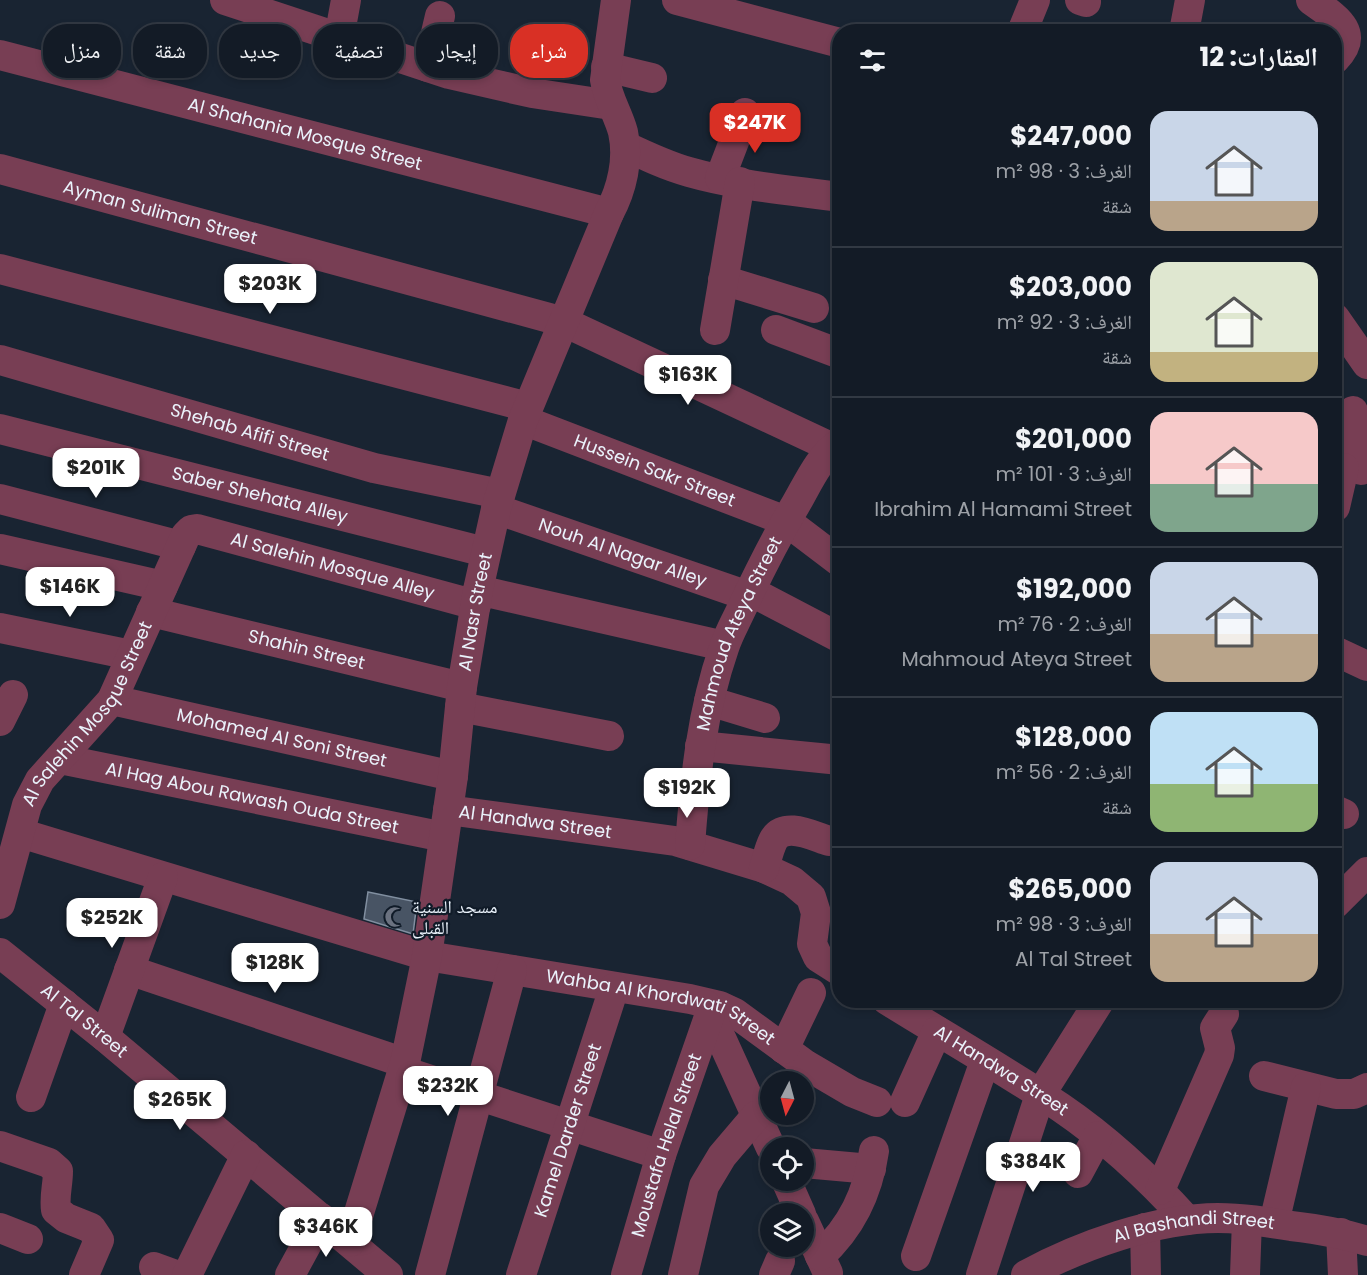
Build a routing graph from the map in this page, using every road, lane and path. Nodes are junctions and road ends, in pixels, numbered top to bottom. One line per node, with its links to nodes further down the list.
1 (225, 0): 15 (street)
2 (346, 0): 9 (street)
3 (616, 0): 19 (street, Al Nasr Street)
4 (677, 0): 16 (street)
5 (1035, 0): 11 (street)
6 (1190, 0): 12 (street)
7 (1311, 0): 13 (street)
8 (440, 16): 10 (street)
9 (342, 24)
10 (438, 24)
11 (1025, 24)
12 (1184, 24)
13 (1341, 24)
14 (1342, 25): 17 (street)
15 (313, 29)
16 (832, 41)
17 (1342, 52)
18 (0, 55): 28 (street, Al Shahania Mosque Street)
19 (606, 67): 21 (street); 22 (street, Al Nasr Street)
20 (466, 78): 22 (street)
21 (652, 78)
22 (611, 105): 24 (street, Al Nasr Street)
23 (745, 112): 26 (street)
24 (625, 146): 26 (street); 28 (street, Al Nasr Street)
25 (0, 169): 32 (street, Ayman Suliman Street)
26 (730, 180): 27 (street); 30 (street)
27 (832, 196)
28 (609, 213): 32 (street, Al Nasr Street)
29 (0, 269): 40 (street, Hussein Sakr Street)
30 (723, 280): 31 (street); 34 (street)
31 (814, 308)
32 (564, 322): 40 (street, Al Nasr Street); 42 (street, Ayman Suliman Street)
33 (1342, 328): 38 (street)
34 (715, 330)
35 (776, 330): 36 (street)
36 (832, 351)
37 (0, 360): 47 (street, Shehab Afifi Street)
38 (1367, 364)
39 (1353, 411): 44 (street)
40 (526, 413): 47 (street, Al Nasr Street); 48 (street, Hussein Sakr Street)
41 (0, 429): 51 (street, Saber Shehata Alley)
42 (832, 443)
43 (832, 450): 48 (street, Mahmoud Ateya Street)
44 (1352, 469): 45 (street)
45 (1342, 491)
46 (0, 499): 49 (street, Al Salehin Mosque Alley)
47 (498, 502): 51 (street, Al Nasr Street); 53 (street, Nouh Al Nagar Alley)
48 (786, 521): 52 (street, Hussein Sakr Street); 53 (street, Mahmoud Ateya Street)
49 (186, 538): 54 (street, Al Salehin Mosque Alley); 55 (street, Al Salehin Mosque Street)
50 (0, 549): 55 (street, Shahin Street)
51 (485, 552): 54 (street, Al Nasr Street)
52 (832, 556)
53 (749, 594): 57 (street, Nouh Al Nagar Alley); 58 (street, Mahmoud Ateya Street)
54 (477, 597): 58 (street, Al Salehin Mosque Alley); 62 (street, Al Nasr Street)
55 (157, 599): 60 (street, Al Salehin Mosque Street); 62 (street, Shahin Street)
56 (0, 628): 60 (street)
57 (832, 634)
58 (724, 646): 64 (street, Mahmoud Ateya Street)
59 (1342, 654): 61 (street)
60 (131, 656): 63 (street, Al Salehin Mosque Street)
61 (1367, 666)
62 (461, 697): 66 (street, Shahin Street); 70 (street, Al Nasr Street)
63 (112, 700): 68 (street, Al Salehin Mosque Street); 70 (street, Mohamed Al Soni Street)
64 (709, 701): 65 (street); 67 (street, Mahmoud Ateya Street)
65 (765, 718)
66 (609, 736)
67 (700, 746): 69 (street); 74 (street, Mahmoud Ateya Street)
68 (60, 759): 71 (street, Al Hag Abou Rawash Ouda Street); 72 (street, Al Salehin Mosque Street)
69 (832, 759)
70 (453, 776): 71 (street, Al Nasr Street)
71 (446, 824): 74 (street, Al Handwa Street); 83 (street, Al Nasr Street)
72 (20, 832): 77 (street, Wahba Al Khordwati Street); 81 (street, Al Salehin Mosque Street)
73 (829, 841): 75 (street)
74 (690, 845): 75 (street, Al Handwa Street)
75 (764, 868): 78 (street, Al Handwa Street)
76 (1367, 872): 79 (street)
77 (163, 877): 83 (street, Wahba Al Khordwati Street); 85 (street)
78 (811, 897): 80 (street); 84 (street)
79 (1342, 897)
80 (832, 901)
81 (0, 904)
82 (0, 953): 89 (street, Al Tal Street)
83 (427, 956): 86 (street, Wahba Al Khordwati Street); 98 (street, Al Nasr Street)
84 (832, 966)
85 (129, 970): 95 (street); 98 (street)
86 (512, 970): 87 (street, Wahba Al Khordwati Street); 103 (street)
87 (614, 988): 90 (street, Wahba Al Khordwati Street); 106 (street, Kamel Darder Street)
88 (811, 993): 96 (street)
89 (64, 1004): 95 (street, Al Tal Street); 104 (street)
90 (708, 1008): 96 (street, Wahba Al Khordwati Street); 105 (street); 111 (street, Moustafa Helal Street)
91 (900, 1008): 94 (street, Al Handwa Street)
92 (1095, 1008): 102 (street)
93 (1224, 1014): 114 (street)
94 (937, 1031): 96 (street, Wahba Al Khordwati Street); 97 (street, Al Handwa Street)
95 (105, 1037): 110 (street, Al Tal Street)
96 (784, 1049)
97 (985, 1061): 102 (street, Al Handwa Street); 124 (street)
98 (404, 1067): 103 (street); 122 (street, Al Nasr Street)
99 (1264, 1076): 100 (street)
100 (1306, 1087): 101 (street); 117 (street)
101 (1367, 1088)
102 (1040, 1095): 107 (street, Al Handwa Street); 135 (street)
103 (478, 1096): 106 (street); 131 (street)
104 (31, 1097)
105 (756, 1116): 108 (street); 134 (street)
106 (569, 1125): 111 (street); 132 (street, Kamel Darder Street)
107 (1098, 1136): 113 (street); 114 (street, Al Handwa Street)
108 (766, 1137)
109 (0, 1146): 127 (street)
110 (246, 1155): 115 (street, Al Tal Street); 128 (street)
111 (662, 1155): 133 (street, Moustafa Helal Street)
112 (814, 1163): 125 (street)
113 (1078, 1173)
114 (1160, 1190): 116 (street, Al Handwa Street)
115 (321, 1218): 122 (street, Al Tal Street); 129 (street)
116 (1187, 1220): 117 (street, Al Bashandi Street); 119 (street, Al Bashandi Street)
117 (1261, 1221): 120 (street, Al Bashandi Street); 137 (street)
118 (0, 1228): 121 (street)
119 (1145, 1228): 126 (street, Al Bashandi Street); 136 (street)
120 (1354, 1237): 138 (street)
121 (28, 1239)
122 (350, 1242): 130 (street, Al Tal Street)
123 (814, 1244): 125 (street)
124 (916, 1256)
125 (824, 1266)
126 (1040, 1272)
127 (84, 1275)
128 (187, 1275)
129 (290, 1275)
130 (388, 1275)
131 (430, 1275)
132 (521, 1275)
133 (626, 1275)
134 (683, 1275)
135 (981, 1275)
136 (1146, 1275)
137 (1245, 1275)
138 (1343, 1275)

